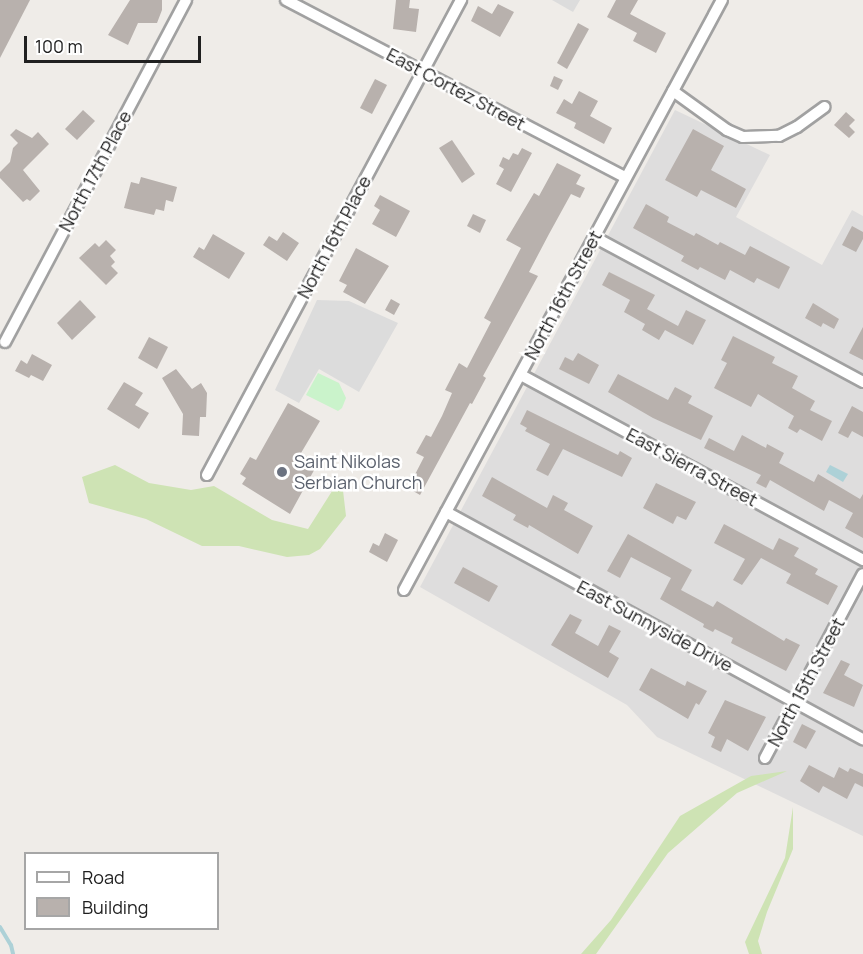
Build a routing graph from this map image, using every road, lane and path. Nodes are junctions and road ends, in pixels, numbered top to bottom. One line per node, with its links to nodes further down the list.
1 (186, 0): 10 (street, North 17th Place)
2 (286, 0): 5 (street, East Cortez Street)
3 (461, 0): 5 (street, North 16th Place)
4 (722, 0): 6 (street, North 16th Street)
5 (423, 72): 8 (street, East Cortez Street); 13 (street, North 16th Place)
6 (673, 91): 7 (street); 8 (street, North 16th Street)
7 (825, 107)
8 (626, 177): 9 (street, North 16th Street)
9 (594, 237): 11 (street, North 16th Street); 12 (street)
10 (5, 342)
11 (521, 375): 14 (street, North 16th Street); 15 (street, East Sierra Street)
12 (863, 382)
13 (207, 475)
14 (446, 512): 17 (street, North 16th Street); 18 (street, East Sunnyside Drive)
15 (863, 560)
16 (863, 574): 18 (street, North 15th Street)
17 (404, 590)
18 (795, 702): 19 (street, East Sunnyside Drive); 20 (street, North 15th Street)
19 (863, 739)
20 (765, 758)

